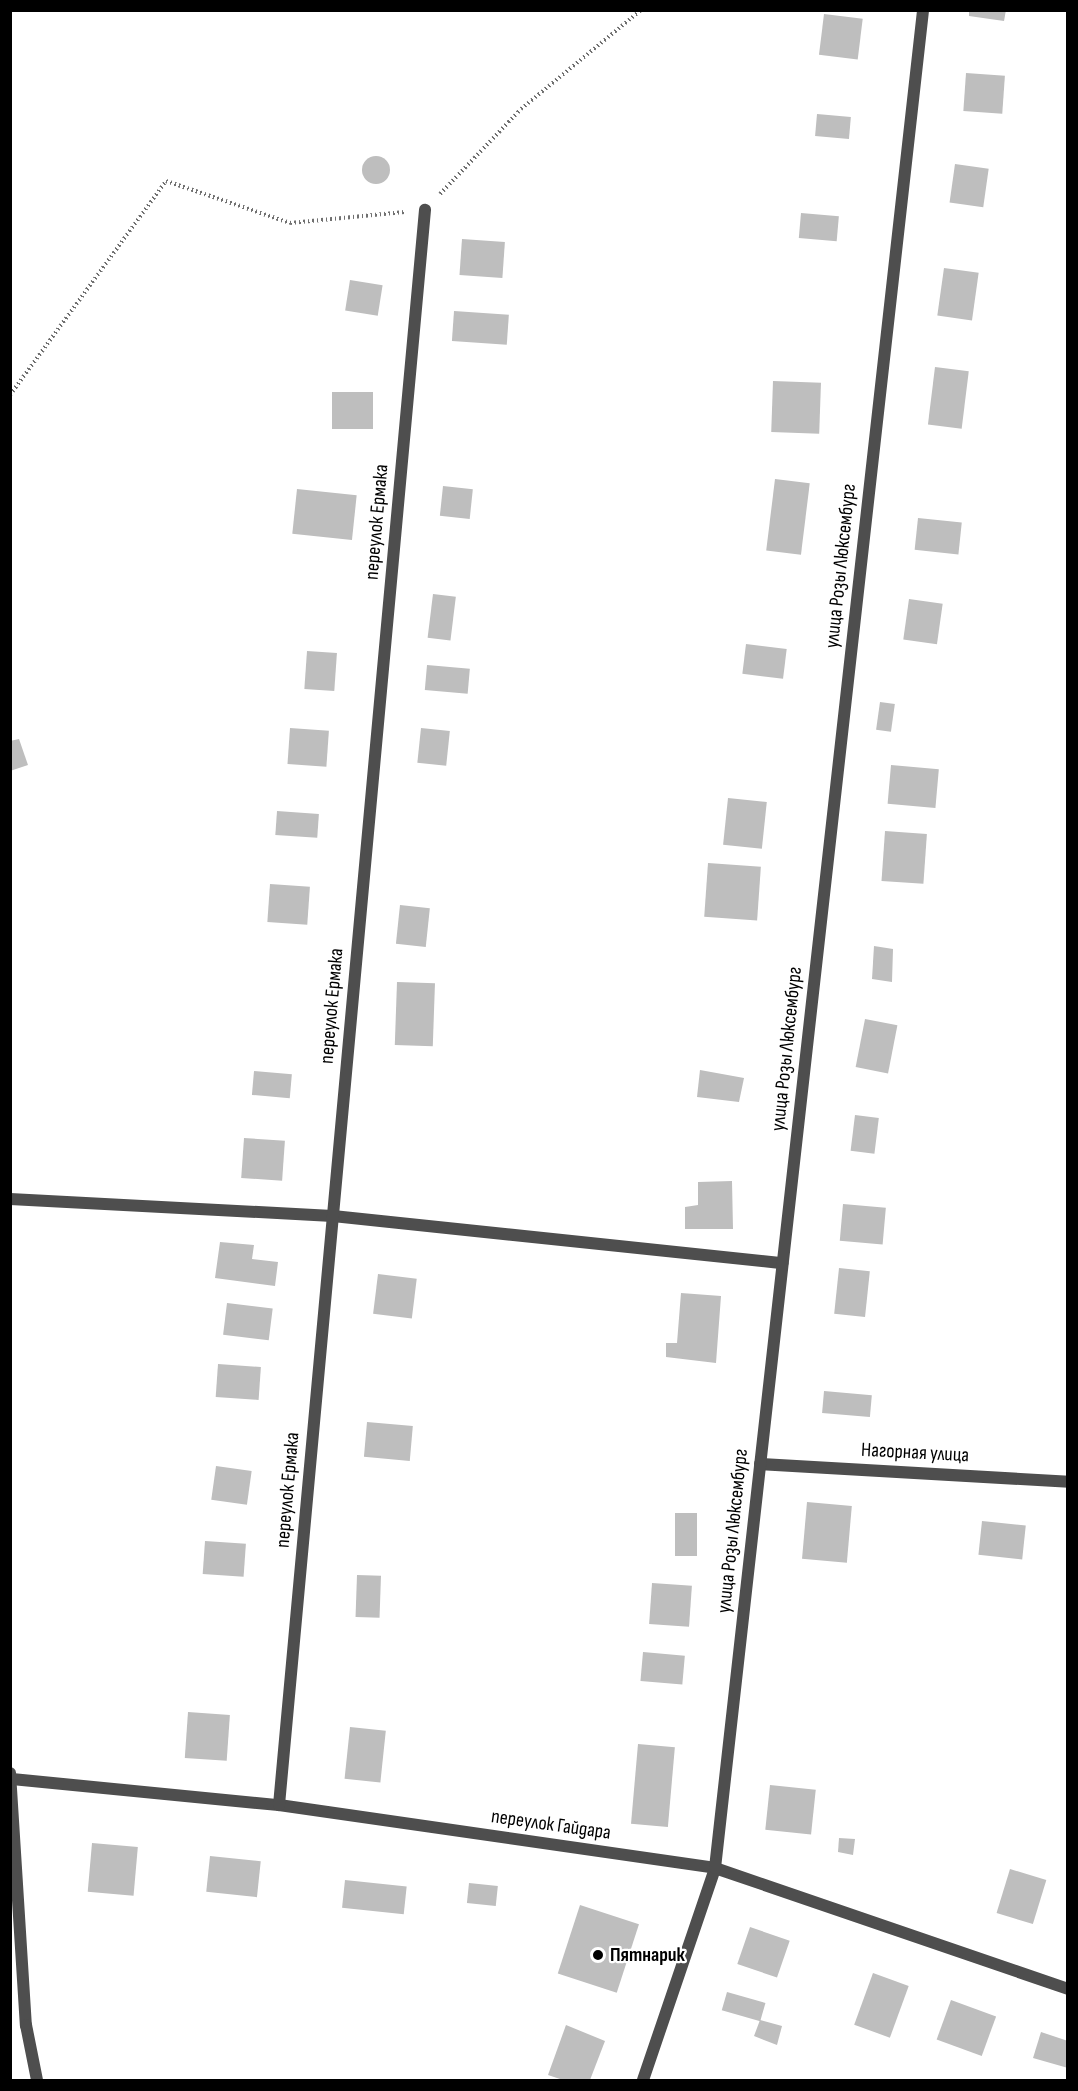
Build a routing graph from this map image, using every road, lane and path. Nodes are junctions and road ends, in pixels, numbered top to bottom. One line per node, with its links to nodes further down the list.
1 (641, 10): 3 (path)
2 (923, 10): 7 (street, улица Розы Люксембург)
3 (425, 210): 4 (path); 6 (street, переулок Ермака)
4 (10, 395)
5 (10, 1199): 6 (street)
6 (333, 1216): 7 (street); 11 (street, переулок Ермака)
7 (783, 1263): 8 (street, улица Розы Люксембург)
8 (760, 1464): 9 (street, Нагорная улица); 12 (street, улица Розы Люксембург)
9 (1068, 1482)
10 (11, 1776): 11 (street, переулок Гайдара); 14 (street)
11 (279, 1805): 12 (street, переулок Гайдара)
12 (715, 1868): 13 (street, переулок Гайдара); 15 (street, улица Розы Люксембург)
13 (1068, 1989)
14 (37, 2080)
15 (643, 2080)

